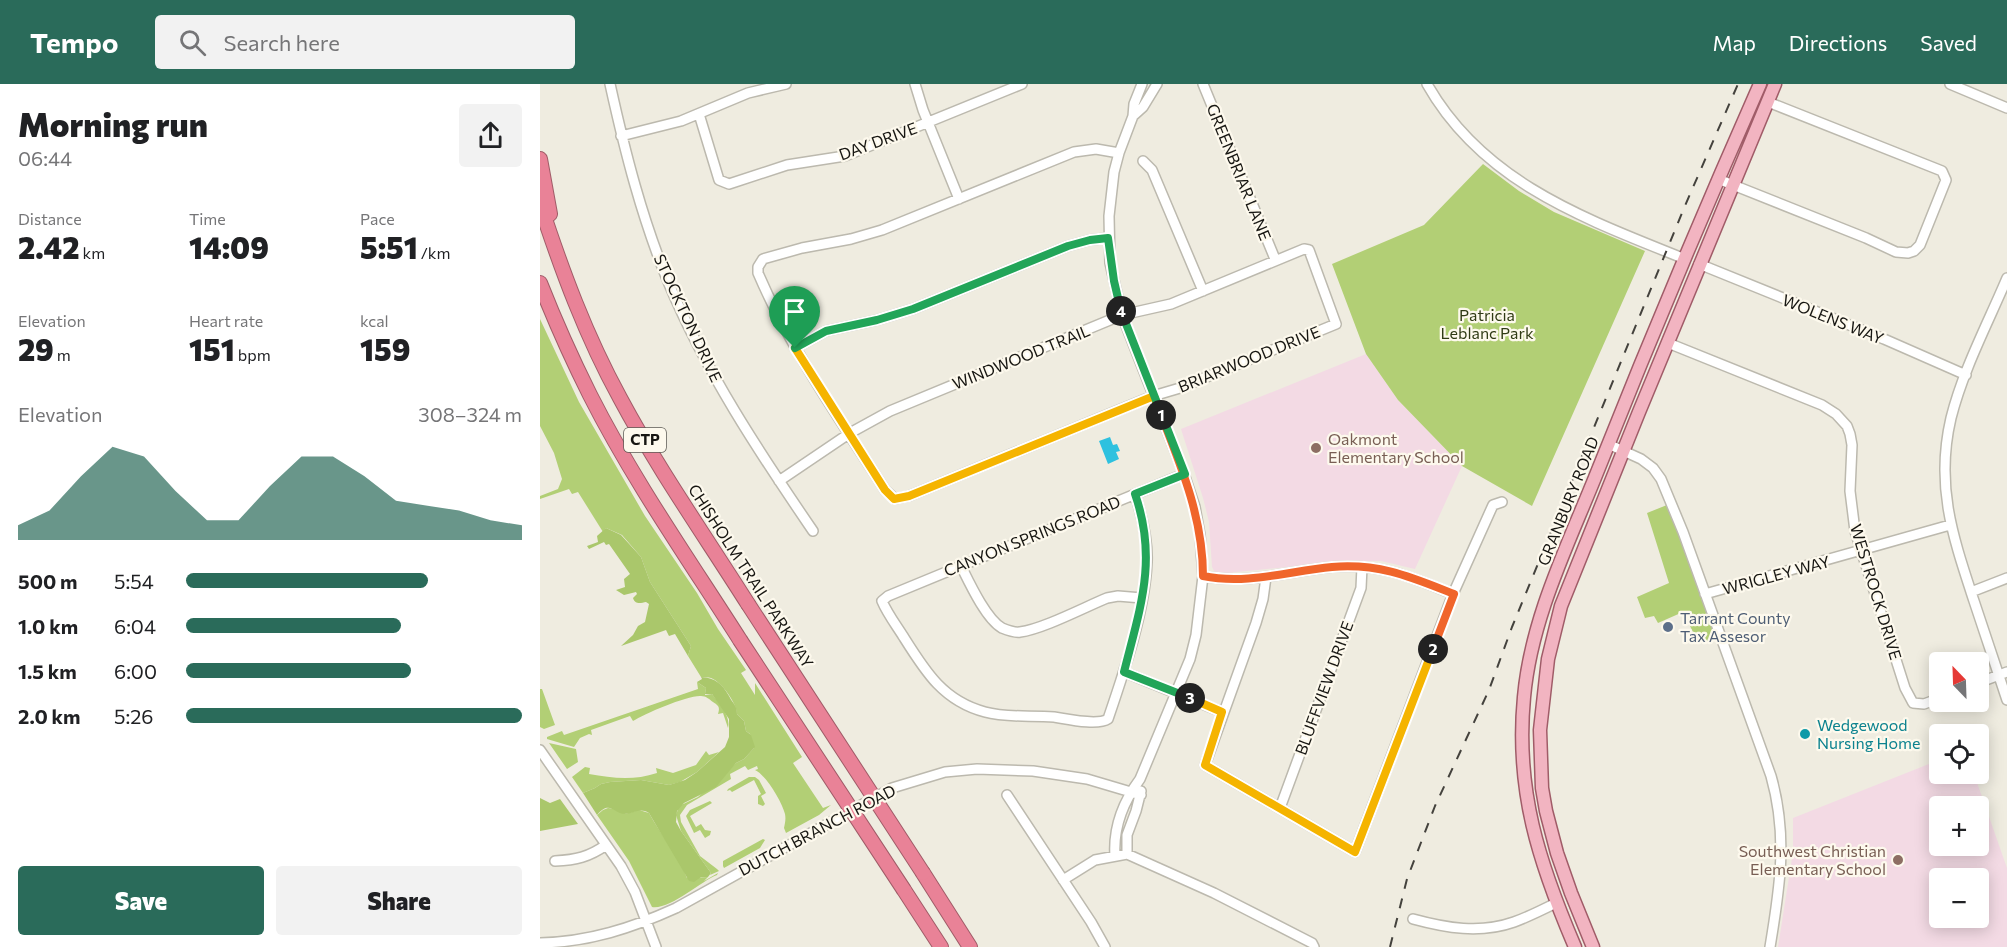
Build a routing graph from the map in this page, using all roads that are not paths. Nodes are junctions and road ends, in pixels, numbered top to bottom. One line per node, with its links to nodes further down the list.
1 (610, 84): 19 (street, STOCKTON DRIVE)
2 (786, 84): 16 (street)
3 (915, 84): 18 (street)
4 (1022, 84): 18 (street, DAY DRIVE)
5 (1142, 84): 17 (street)
6 (1157, 84): 17 (street)
7 (1203, 84): 30 (street, GREENBRIAR LANE)
8 (1428, 84): 29 (street)
9 (1760, 84): 23 (main road, GRANBURY ROAD)
10 (1775, 84): 14 (main road, GRANBURY ROAD)
11 (1950, 84): 13 (street)
12 (1981, 84): 13 (street)
13 (1976, 95): 15 (street)
14 (1768, 102): 24 (main road, GRANBURY ROAD); 24 (street)
15 (2007, 108)
16 (699, 114): 18 (street, DAY DRIVE); 19 (street)
17 (1133, 116): 20 (street)
18 (928, 123): 25 (street)
19 (621, 136): 49 (street, STOCKTON DRIVE)
20 (1119, 153): 25 (street); 27 (street)
21 (540, 159): 32 (highway)
22 (1143, 161): 35 (street)
23 (1718, 179): 24 (street); 29 (main road, GRANBURY ROAD)
24 (1733, 185): 28 (main road, GRANBURY ROAD)
25 (959, 199): 41 (street)
26 (540, 204): 32 (highway, CHISHOLM TRAIL PARKWAY / CTP)
27 (1108, 238): 38 (street); 41 (street)
28 (1709, 241): 29 (main road); 31 (main road, GRANBURY ROAD)
29 (1685, 259): 36 (main road); 46 (main road, GRANBURY ROAD)
30 (1275, 260): 35 (street, WINDWOOD TRAIL); 39 (street, WINDWOOD TRAIL)
31 (1699, 264): 36 (main road, GRANBURY ROAD); 43 (street, WOLENS WAY)
32 (561, 266): 90 (highway, CHISHOLM TRAIL PARKWAY / CTP, bridge)
33 (2007, 278): 43 (street)
34 (540, 283): 42 (highway, CTP)
35 (1203, 291): 38 (street, WINDWOOD TRAIL)
36 (1687, 294): 40 (main road, GRANBURY ROAD)
37 (540, 302): 42 (highway)
38 (1122, 315): 44 (street); 45 (street, WINDWOOD TRAIL)
39 (1336, 324): 44 (street, BRIARWOOD DRIVE)
40 (1668, 343): 47 (main road, GRANBURY ROAD); 54 (street, WESTROCK DRIVE)
41 (795, 348): 45 (street)
42 (576, 366): 89 (highway, CTP, bridge)
43 (1966, 375): 52 (street)
44 (1154, 396): 45 (street, BRIARWOOD DRIVE); 48 (street)
45 (850, 434): 49 (street, WINDWOOD TRAIL)
46 (1608, 444): 47 (street); 64 (main road, GRANBURY ROAD)
47 (1623, 450): 62 (street); 65 (main road, GRANBURY ROAD)
48 (1185, 474): 50 (street, CANYON SPRINGS ROAD); 57 (street)
49 (779, 481): 53 (street, STOCKTON DRIVE)
50 (1135, 494): 55 (street, CANYON SPRINGS ROAD); 63 (street)
51 (1502, 502): 61 (street)
52 (1950, 525): 54 (street, WRIGLEY WAY); 60 (street)
53 (813, 531)
54 (1861, 551): 62 (street, WRIGLEY WAY); 70 (street, WESTROCK DRIVE)
55 (961, 566): 63 (street); 66 (street, CANYON SPRINGS ROAD)
56 (1362, 567): 58 (street); 61 (street); 77 (street, BLUFFVIEW DRIVE)
57 (1203, 576): 58 (street); 68 (street)
58 (1266, 577): 71 (street)
59 (2007, 578): 60 (street)
60 (1971, 592): 67 (street)
61 (1454, 594): 77 (street)
62 (1705, 594): 95 (street)
63 (1142, 598): 66 (street)
64 (1546, 601): 65 (main road); 74 (main road, GRANBURY ROAD)
65 (1561, 606): 73 (main road, GRANBURY ROAD)
66 (1124, 672): 68 (street)
67 (2003, 674): 69 (street)
68 (1175, 692): 71 (street); 75 (street)
69 (2007, 700)
70 (1929, 702)
71 (1222, 712): 77 (street)
72 (540, 750): 78 (street)
73 (1540, 750): 74 (main road); 83 (main road, GRANBURY ROAD)
74 (1523, 751): 84 (main road, GRANBURY ROAD)
75 (1136, 793): 79 (street); 80 (street); 86 (street, DUTCH BRANCH ROAD)
76 (1007, 795): 82 (street)
77 (1280, 808)
78 (606, 844): 81 (street); 86 (street)
79 (1127, 854): 80 (street); 92 (street)
80 (1115, 855): 82 (street)
81 (555, 861)
82 (1063, 880): 91 (street)
83 (1572, 897): 84 (main road); 94 (main road, GRANBURY ROAD)
84 (1556, 903): 85 (street); 93 (main road, GRANBURY ROAD)
85 (1413, 919)
86 (647, 921): 87 (street, DUTCH BRANCH ROAD); 88 (street)
87 (540, 944)
88 (656, 947)
89 (941, 947)
90 (970, 947)
91 (1105, 947)
92 (1314, 947)
93 (1575, 947)
94 (1593, 947)
95 (1770, 947)

